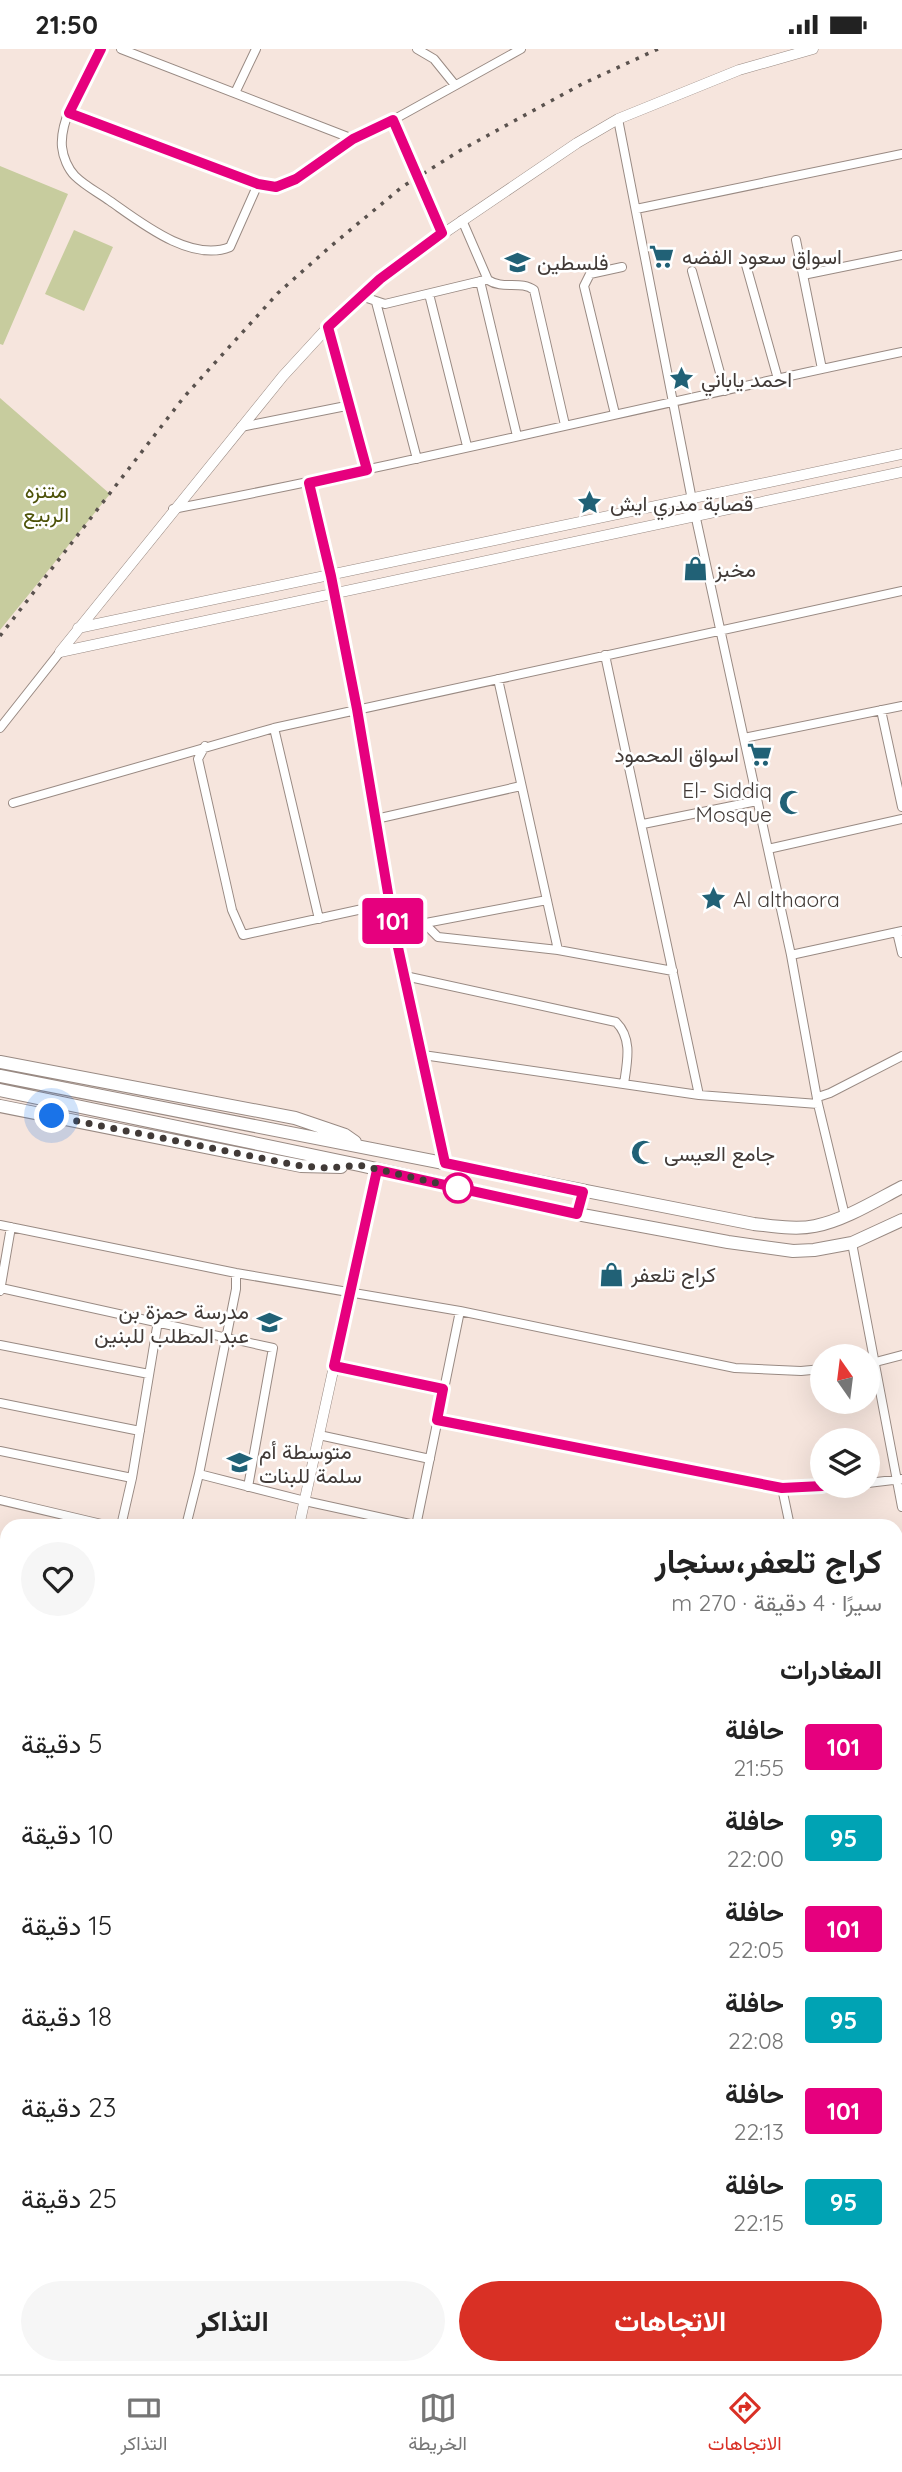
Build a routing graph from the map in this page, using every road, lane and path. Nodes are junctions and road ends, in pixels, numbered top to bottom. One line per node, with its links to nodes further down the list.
1 (101, 49): 11 (street)
2 (121, 49): 8 (street)
3 (150, 49): 8 (street)
4 (256, 49): 10 (street)
5 (416, 49): 9 (street)
6 (519, 49): 9 (street)
7 (813, 49): 12 (street)
8 (146, 58): 10 (street)
9 (455, 85): 13 (street)
10 (235, 93): 14 (street)
11 (69, 113): 16 (street); 16 (street)
12 (618, 119): 17 (street); 18 (street)
13 (393, 120): 14 (street); 19 (street)
14 (353, 139): 16 (street)
15 (902, 153): 17 (street)
16 (258, 184)
17 (636, 208): 35 (street)
18 (462, 220): 19 (street); 26 (street)
19 (442, 233): 28 (street)
20 (796, 240): 25 (street)
21 (902, 255): 25 (street)
22 (746, 265): 33 (street)
23 (622, 267): 37 (street)
24 (692, 271): 34 (street)
25 (803, 275): 32 (street)
26 (484, 280): 27 (street); 38 (street); 40 (street)
27 (429, 294): 29 (street); 41 (street)
28 (361, 296): 29 (street); 30 (street)
29 (376, 302): 43 (street)
30 (328, 327): 36 (street); 39 (street)
31 (902, 352): 32 (street)
32 (822, 369): 33 (street)
33 (778, 379): 34 (street)
34 (725, 391): 35 (street)
35 (673, 403): 37 (street); 47 (street)
36 (351, 405): 39 (street); 44 (street)
37 (615, 414): 38 (street)
38 (565, 425): 40 (street)
39 (240, 428): 48 (street)
40 (517, 436): 41 (street)
41 (467, 446): 43 (street)
42 (902, 454): 47 (street)
43 (417, 459): 44 (street)
44 (367, 470): 46 (street)
45 (902, 472): 49 (street)
46 (309, 483): 48 (street); 50 (street)
47 (692, 500): 49 (street); 50 (street)
48 (173, 509): 53 (street)
49 (696, 517): 52 (street); 54 (street)
50 (331, 576): 52 (street); 53 (street)
51 (902, 591): 54 (street)
52 (335, 594): 55 (street); 59 (street)
53 (78, 628): 55 (street)
54 (720, 629): 56 (street); 63 (street)
55 (60, 652): 61 (street)
56 (605, 655): 57 (street); 71 (street)
57 (498, 679): 59 (street); 65 (street)
58 (902, 706): 60 (street)
59 (357, 709): 62 (street); 70 (street)
60 (881, 710): 63 (street); 68 (street)
61 (0, 728)
62 (274, 728): 64 (street); 75 (street)
63 (744, 738): 66 (street)
64 (205, 746): 67 (street); 75 (street)
65 (521, 786): 70 (street); 73 (street)
66 (757, 801): 71 (street); 72 (street)
67 (13, 803)
68 (902, 807)
69 (902, 818): 72 (street)
70 (376, 819): 74 (street)
71 (643, 824): 82 (street)
72 (768, 849): 81 (street)
73 (547, 900): 76 (street); 79 (street)
74 (390, 902): 75 (street); 77 (street)
75 (319, 919)
76 (424, 923): 77 (street); 79 (street)
77 (394, 929): 83 (street)
78 (899, 931): 80 (street); 81 (street)
79 (558, 950): 82 (street)
80 (902, 953)
81 (790, 955): 91 (street)
82 (673, 971): 90 (street)
83 (405, 976): 84 (street); 88 (street)
84 (423, 1055): 88 (street); 94 (street)
85 (902, 1056): 91 (street)
86 (0, 1062): 93 (main road)
87 (0, 1076): 93 (main road)
88 (624, 1084): 90 (street)
89 (0, 1090): 95 (main road)
90 (699, 1095): 91 (street)
91 (818, 1101): 100 (street)
92 (0, 1106): 95 (main road)
93 (365, 1147): 94 (main road)
94 (445, 1163): 98 (main road)
95 (359, 1165): 96 (main road)
96 (377, 1170): 99 (main road); 107 (street)
97 (902, 1187): 100 (main road)
98 (583, 1192): 99 (main road); 100 (main road)
99 (577, 1214): 104 (main road)
100 (845, 1216)
101 (902, 1220): 104 (main road)
102 (0, 1225): 103 (street)
103 (11, 1227): 105 (street); 106 (street)
104 (852, 1243): 111 (street)
105 (236, 1273): 107 (street); 110 (street)
106 (0, 1289): 109 (street)
107 (350, 1293): 108 (street); 115 (street)
108 (460, 1311): 116 (street); 118 (street)
109 (158, 1321): 110 (street); 117 (street)
110 (225, 1339): 126 (street); 130 (street)
111 (868, 1344)
112 (0, 1345): 117 (street)
113 (902, 1355): 114 (street)
114 (880, 1361)
115 (334, 1366): 118 (street); 123 (street)
116 (810, 1370)
117 (149, 1374): 122 (street)
118 (443, 1389): 121 (street)
119 (880, 1401): 128 (street)
120 (0, 1403): 122 (street)
121 (437, 1420): 125 (street); 132 (street)
122 (140, 1431): 127 (street)
123 (319, 1435): 125 (street); 134 (street)
124 (0, 1451): 127 (street)
125 (430, 1459): 141 (street)
126 (199, 1474): 130 (street); 138 (street)
127 (132, 1478): 137 (street)
128 (899, 1480): 129 (street); 135 (street)
129 (880, 1482)
130 (248, 1487): 134 (street)
131 (810, 1487): 132 (street)
132 (782, 1488): 142 (street)
133 (0, 1500): 136 (street)
134 (305, 1501): 139 (street); 140 (street)
135 (902, 1507)
136 (80, 1519)
137 (123, 1519)
138 (188, 1519)
139 (301, 1519)
140 (386, 1519)
141 (418, 1519)
142 (789, 1519)

